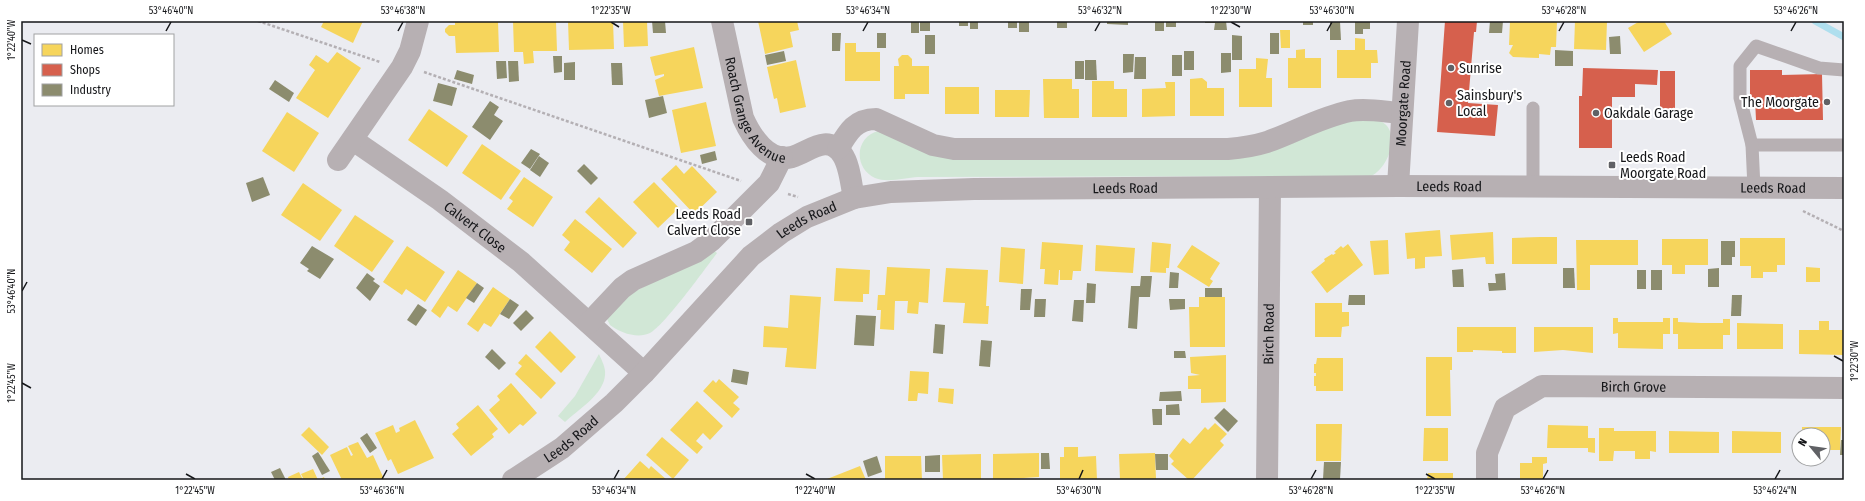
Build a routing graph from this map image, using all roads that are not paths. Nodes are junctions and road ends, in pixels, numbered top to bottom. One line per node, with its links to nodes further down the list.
1 (418, 21): 7 (street)
2 (722, 21): 11 (street, Roach Grange Avenue)
3 (1408, 21): 6 (street, Moorgate Road)
4 (1844, 70): 9 (lane)
5 (1533, 108): 15 (lane)
6 (1402, 113): 10 (street); 13 (street, Moorgate Road)
7 (353, 140): 12 (street); 19 (street, Calvert Close)
8 (1844, 144): 9 (lane)
9 (1752, 145): 16 (lane)
10 (838, 149): 11 (street, Roach Grange Avenue); 18 (street)
11 (782, 157): 19 (street)
12 (338, 160)
13 (1398, 186): 14 (street, Leeds Road); 15 (street, Leeds Road)
14 (1270, 187): 18 (street, Leeds Road); 23 (street, Birch Road)
15 (1533, 187): 16 (street, Leeds Road)
16 (1754, 188): 17 (street, Leeds Road)
17 (1844, 188)
18 (844, 201): 20 (street, Leeds Road)
19 (589, 323): 20 (street, Calvert Close)
20 (644, 373): 22 (street, Leeds Road)
21 (1844, 388): 24 (street, Birch Grove)
22 (513, 480)
23 (1267, 480)
24 (1487, 480)

